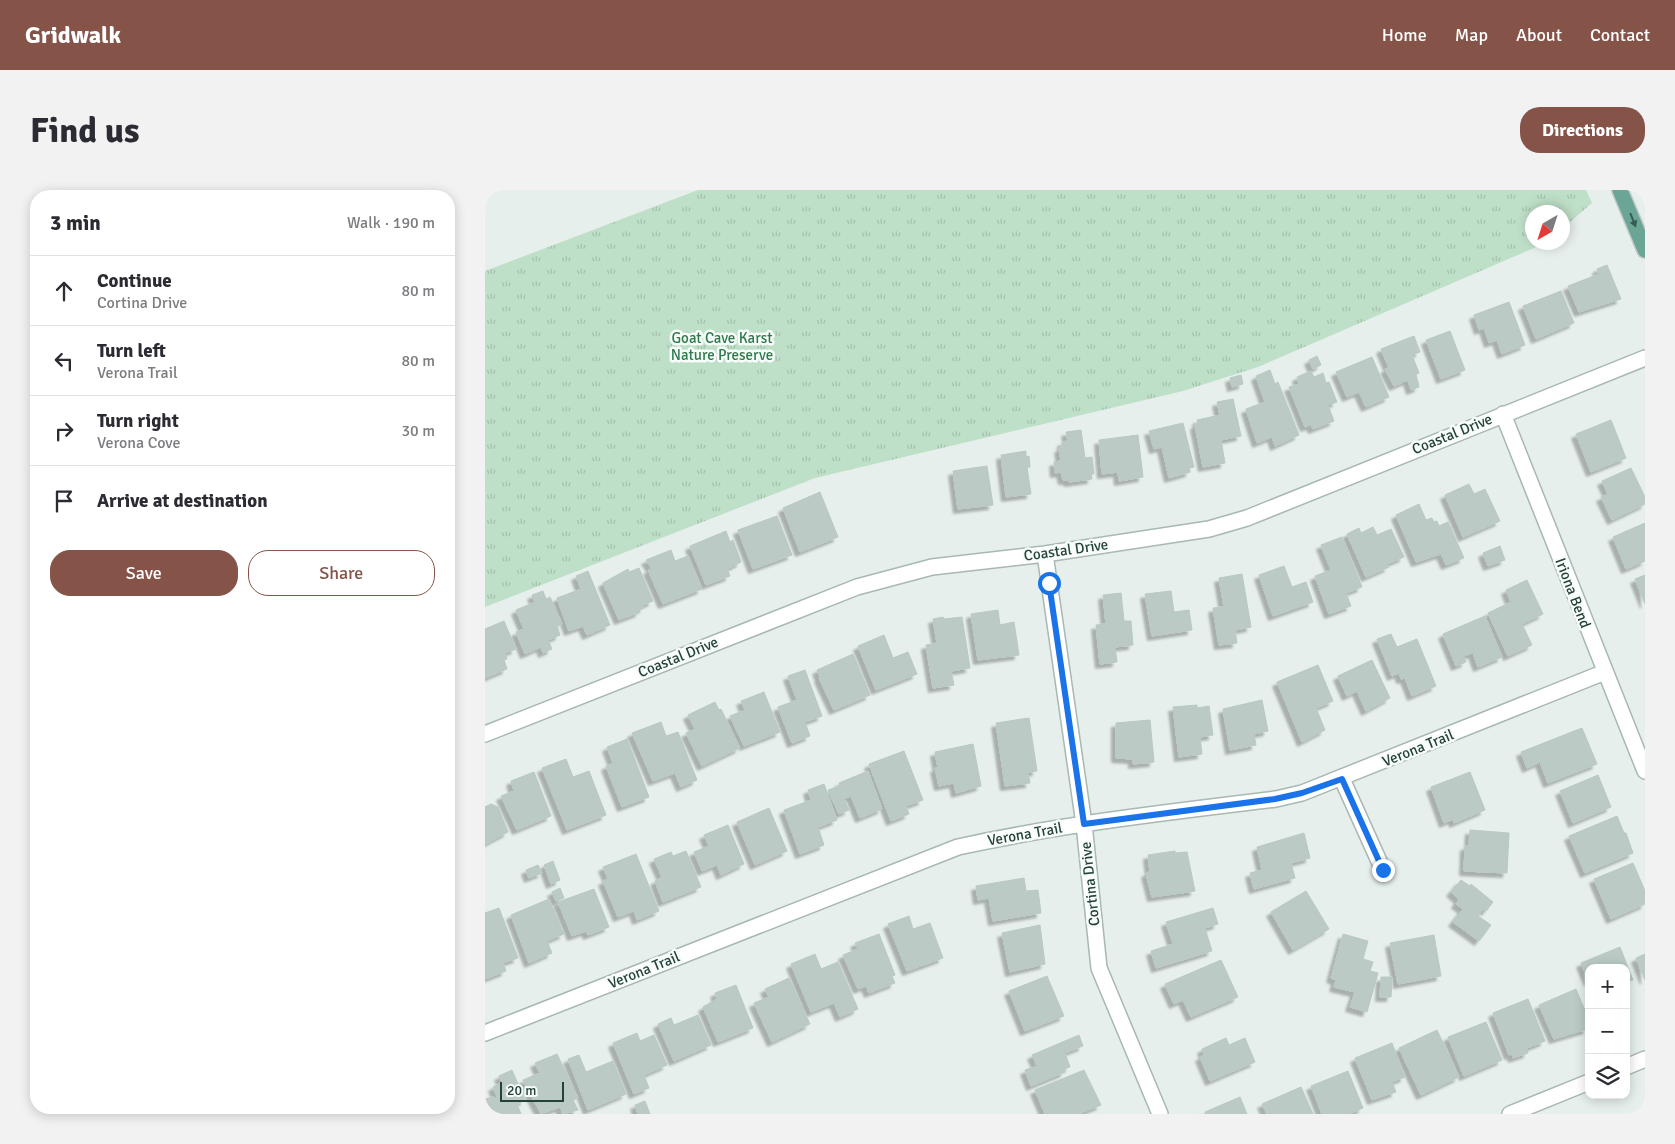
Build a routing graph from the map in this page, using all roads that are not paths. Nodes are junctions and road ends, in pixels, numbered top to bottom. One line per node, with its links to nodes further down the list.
1 (1621, 190): 2 (main road, one-way to 2)
2 (1645, 250)
3 (1645, 358): 4 (street, Coastal Drive)
4 (1503, 414): 5 (street, Coastal Drive); 6 (street, Iriona Bend)
5 (1045, 554): 7 (street, Coastal Drive); 10 (street, Cortina Drive)
6 (1605, 672): 8 (street, Iriona Bend); 9 (street, Verona Trail)
7 (485, 734)
8 (1645, 771)
9 (1342, 779): 10 (street, Verona Trail); 11 (street)
10 (1084, 824): 12 (street, Verona Trail); 16 (street, Cortina Drive)
11 (1383, 870)
12 (485, 1033)
13 (1645, 1059): 14 (street)
14 (1630, 1065)
15 (1585, 1084): 17 (street)
16 (1160, 1114)
17 (1509, 1114)

